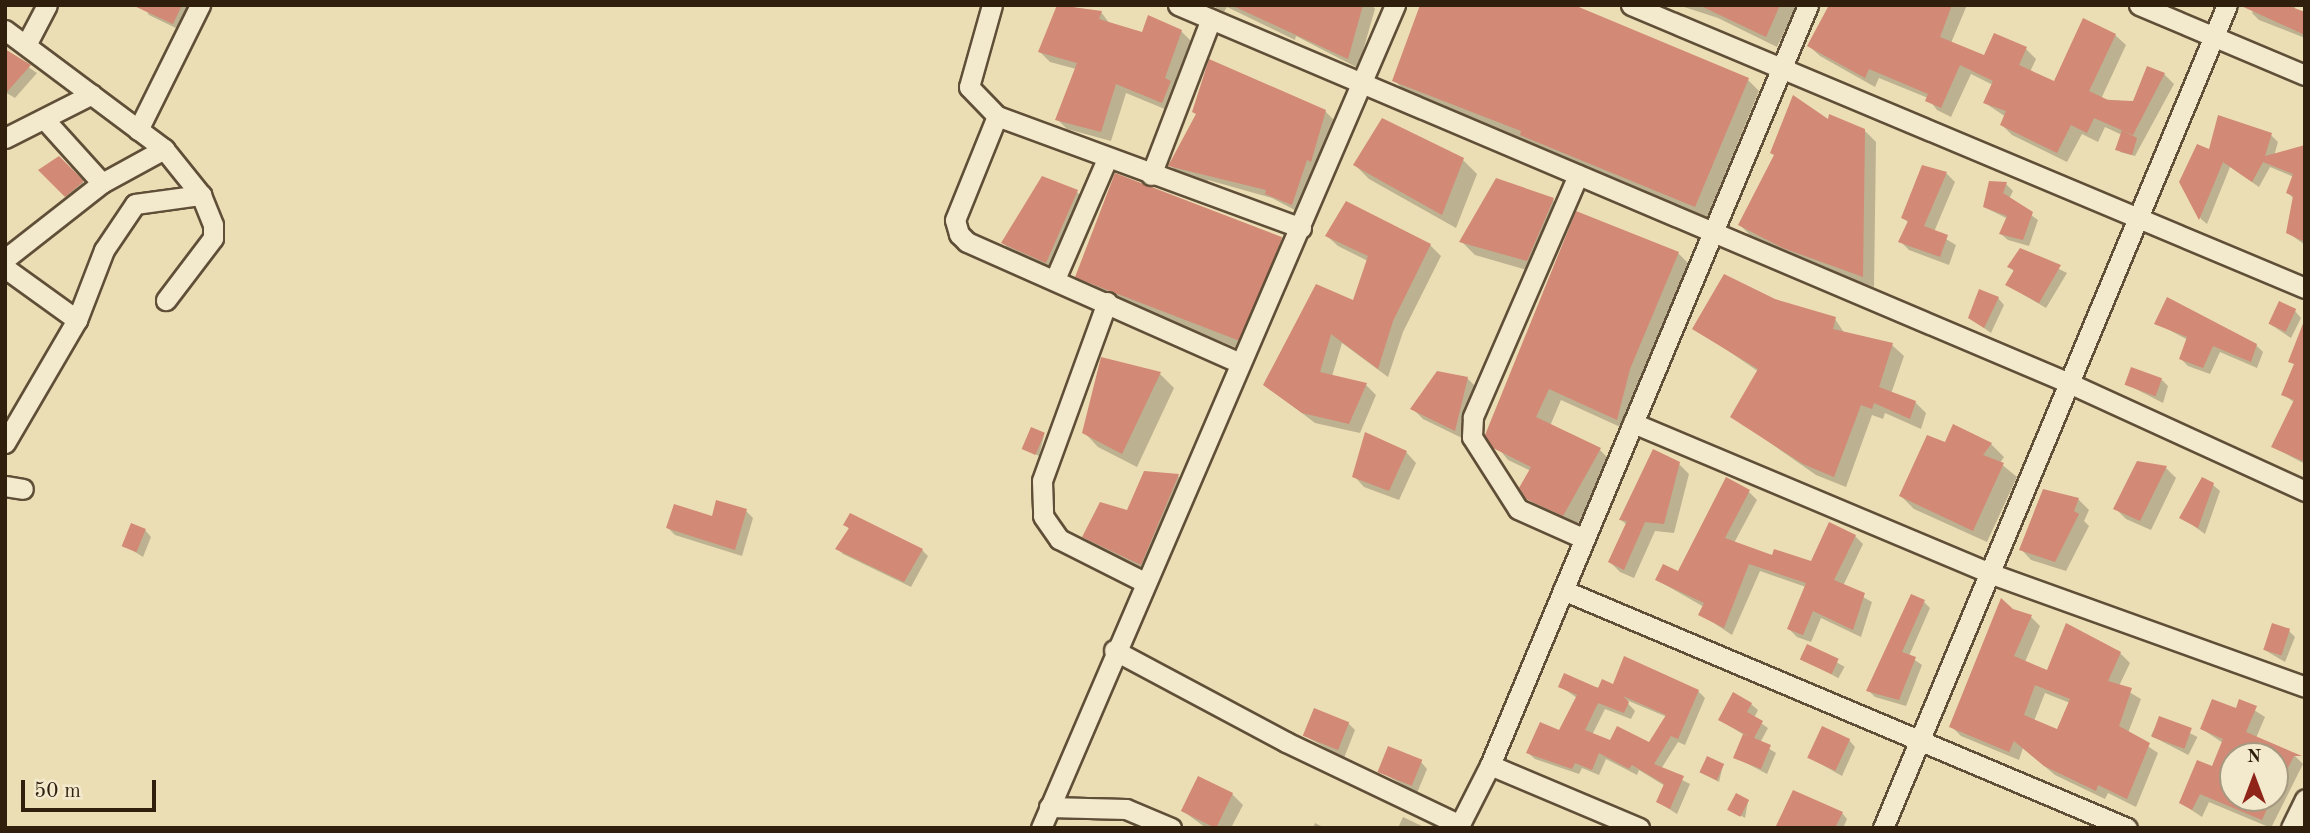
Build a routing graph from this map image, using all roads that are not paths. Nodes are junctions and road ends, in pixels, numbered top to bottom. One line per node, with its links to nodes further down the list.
1 (47, 5): 13 (street)
2 (200, 5): 20 (street)
3 (992, 5): 18 (street)
4 (1178, 5): 10 (street)
5 (1395, 5): 16 (street)
6 (1631, 5): 14 (street)
7 (1808, 5): 14 (street)
8 (2140, 5): 12 (street)
9 (2227, 5): 12 (street)
10 (1211, 19): 16 (street); 24 (street)
11 (5, 30): 13 (street)
12 (2214, 36): 15 (street); 28 (street)
13 (26, 46): 17 (street)
14 (1782, 69): 28 (street); 30 (street)
15 (2305, 75)
16 (1362, 83): 25 (street); 29 (street)
17 (92, 94): 19 (street); 20 (street)
18 (997, 116): 23 (street); 33 (street)
19 (45, 120): 21 (street); 26 (street)
20 (138, 130): 22 (street)
21 (5, 138)
22 (164, 149): 26 (street); 27 (street)
23 (1107, 159): 24 (street); 33 (street)
24 (1151, 175): 29 (street)
25 (1578, 175): 30 (street); 43 (street)
26 (102, 183): 31 (street)
27 (201, 195): 35 (street); 37 (street)
28 (2138, 218): 34 (street); 39 (street)
29 (1301, 228): 38 (street)
30 (1713, 232): 39 (street); 40 (street)
31 (5, 259)
32 (5, 268): 37 (street)
33 (1055, 279): 36 (street)
34 (2305, 288)
35 (166, 300)
36 (1107, 302): 38 (street); 45 (street)
37 (77, 320): 41 (street)
38 (1240, 363): 45 (street)
39 (2069, 383): 42 (street); 44 (street)
40 (1633, 424): 43 (street); 44 (street)
41 (5, 443)
42 (2305, 491)
43 (1585, 539): 46 (street)
44 (1989, 573): 48 (street); 49 (street)
45 (1144, 582): 47 (street)
46 (1563, 590): 49 (street); 50 (street)
47 (1114, 650): 52 (street); 53 (street)
48 (2305, 687)
49 (1919, 740): 57 (street); 58 (street)
50 (1490, 765): 53 (street); 56 (street)
51 (2305, 799): 59 (street)
52 (1049, 807): 54 (street); 55 (street)
53 (1459, 826)
54 (1041, 828)
55 (1171, 828)
56 (1639, 828)
57 (1883, 828)
58 (2127, 828)
59 (2291, 828)

